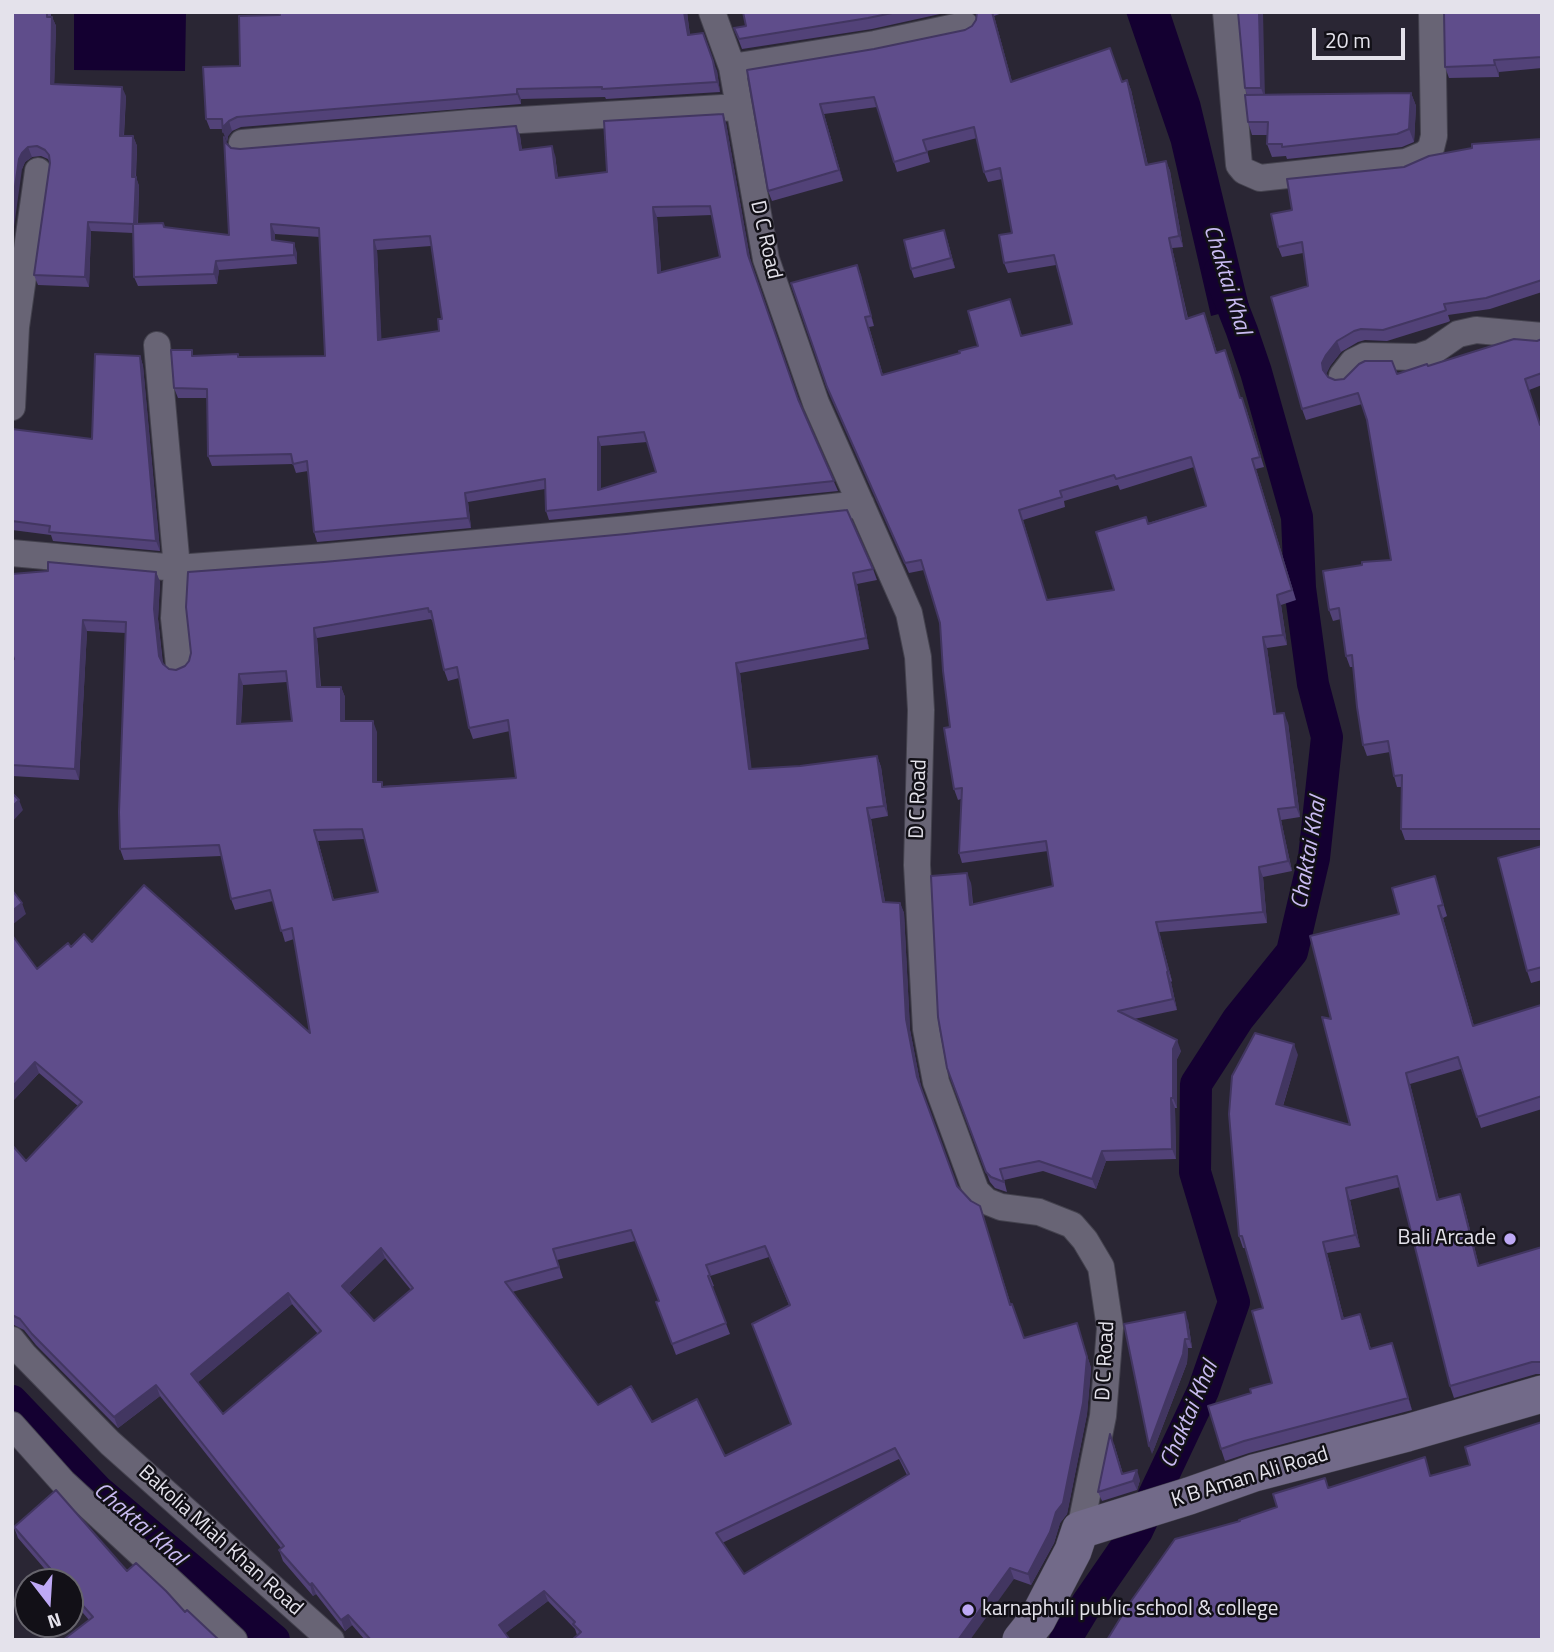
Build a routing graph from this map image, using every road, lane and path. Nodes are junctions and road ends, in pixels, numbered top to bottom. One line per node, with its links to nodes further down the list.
1 (712, 12): 5 (street, D C Road)
2 (1226, 12): 3 (street)
3 (1432, 12)
4 (965, 25): 5 (street)
5 (732, 66): 6 (street, D C Road)
6 (738, 107): 7 (street); 14 (street, D C Road)
7 (242, 143)
8 (38, 171): 9 (street)
9 (14, 327): 13 (street)
10 (1542, 336): 12 (street)
11 (157, 345): 16 (street)
12 (1342, 376)
13 (12, 408)
14 (861, 504): 16 (street); 23 (street, D C Road)
15 (12, 553): 16 (street)
16 (177, 568): 17 (street)
17 (179, 665)
18 (12, 1340): 25 (street, Bakolia Miah Khan Road)
19 (1542, 1394): 22 (street, K B Aman Ali Road)
20 (1542, 1415): 22 (street, K B Aman Ali Road)
21 (12, 1424): 24 (street)
22 (1253, 1484): 23 (street, K B Aman Ali Road)
23 (1077, 1541): 26 (street)
24 (234, 1640)
25 (331, 1640)
26 (1021, 1640)

